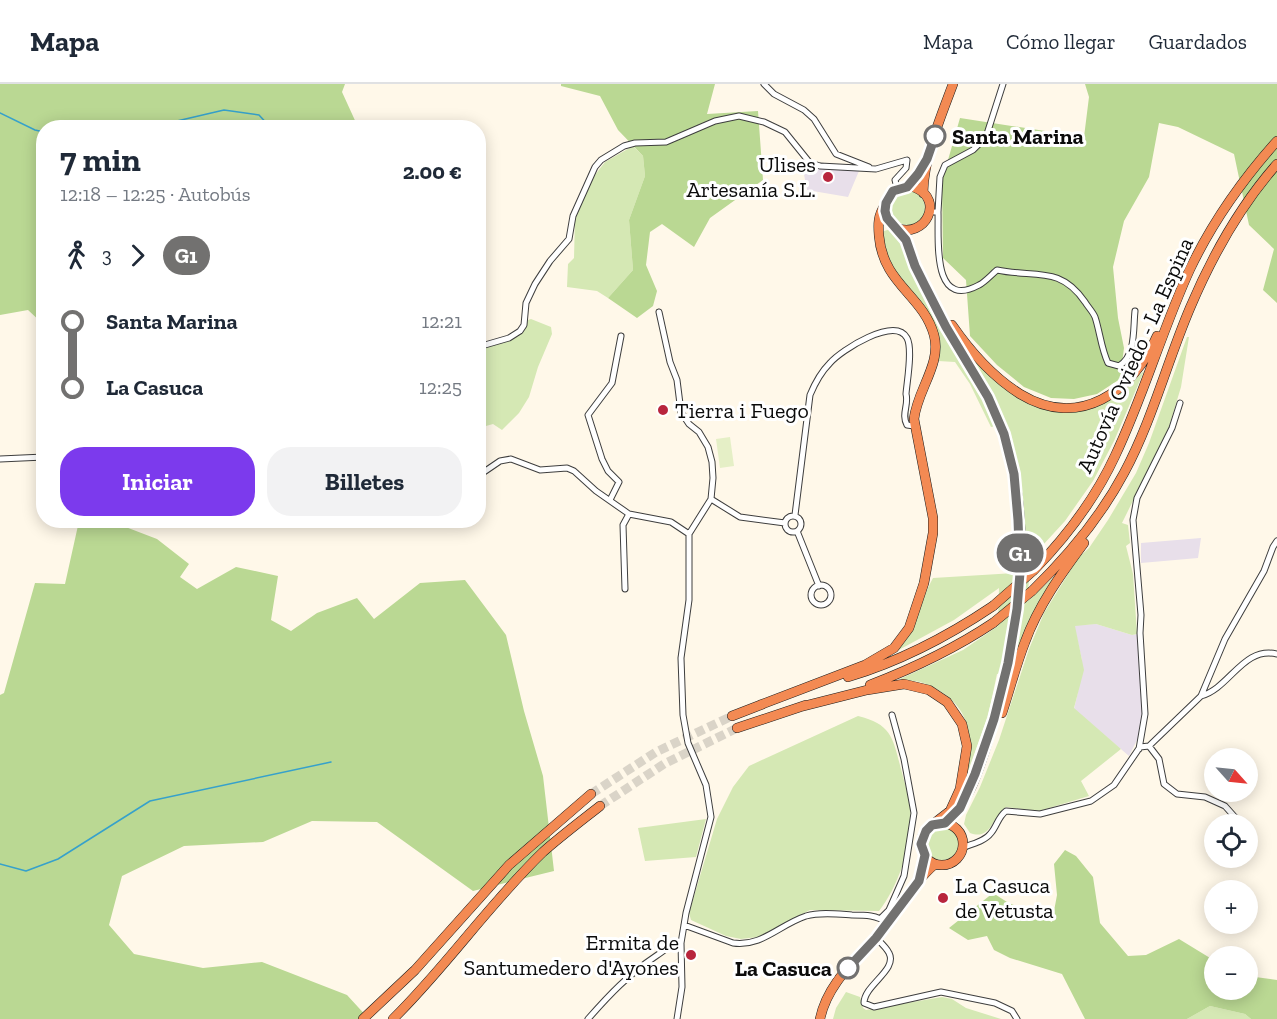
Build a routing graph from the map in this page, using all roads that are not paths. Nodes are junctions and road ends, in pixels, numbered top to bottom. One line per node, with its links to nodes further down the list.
1 (764, 84): 7 (street)
2 (953, 84): 5 (highway)
3 (1003, 84): 11 (street)
4 (1277, 141): 16 (highway, Autovía Oviedo - La Espina)
5 (927, 159): 8 (highway); 9 (highway)
6 (1277, 164): 23 (highway, Autovía Oviedo - La Espina)
7 (876, 169): 8 (street); 21 (street)
8 (902, 188): 9 (highway); 10 (highway)
9 (923, 194): 11 (highway)
10 (886, 203): 12 (highway); 14 (highway)
11 (934, 212): 13 (highway); 18 (street)
12 (894, 226): 13 (highway); 14 (highway); 15 (highway)
13 (917, 228): 15 (highway)
14 (879, 235): 24 (highway)
15 (913, 257): 17 (highway)
16 (1191, 267): 17 (highway); 40 (highway, Autovía Oviedo - La Espina, bridge)
17 (934, 304): 47 (highway)
18 (1135, 311)
19 (659, 312): 28 (street)
20 (621, 336): 29 (street)
21 (486, 345)
22 (1180, 403): 46 (street)
23 (1151, 411): 41 (highway, Autovía Oviedo - La Espina, bridge); 47 (highway)
24 (914, 426): 31 (street); 40 (highway)
25 (36, 457): 26 (street)
26 (0, 459)
27 (486, 471): 29 (street)
28 (711, 499): 32 (street); 34 (street)
29 (610, 500): 30 (street)
30 (629, 513): 34 (street); 37 (street)
31 (795, 515): 32 (street); 33 (street)
32 (785, 523): 33 (street)
33 (797, 531): 36 (street)
34 (688, 534): 60 (street)
35 (1277, 541): 39 (street)
36 (819, 586)
37 (625, 588)
38 (1277, 654): 39 (street)
39 (1201, 696): 45 (street)
40 (760, 705): 43 (highway, Autovía Oviedo - La Espina)
41 (800, 707): 44 (highway, Autovía Oviedo - La Espina); 53 (highway)
42 (892, 715): 59 (street)
43 (732, 716)
44 (737, 728)
45 (1149, 746): 46 (street); 51 (street)
46 (1138, 750): 55 (street)
47 (975, 774): 50 (highway)
48 (591, 794): 63 (highway)
49 (600, 806): 64 (highway)
50 (960, 808): 52 (highway); 54 (highway)
51 (1232, 814)
52 (945, 823): 53 (highway); 54 (highway)
53 (932, 825): 56 (highway)
54 (960, 832): 55 (highway)
55 (964, 847): 57 (highway)
56 (925, 855): 57 (highway); 58 (highway)
57 (935, 864): 58 (highway)
58 (919, 881): 59 (highway)
59 (884, 921): 60 (street); 61 (highway)
60 (684, 925): 62 (street)
61 (876, 938): 67 (highway); 68 (street)
62 (681, 943): 65 (street); 66 (street)
63 (363, 1019)
64 (393, 1019)
65 (588, 1019)
66 (677, 1019)
67 (820, 1019)
68 (1017, 1019)

